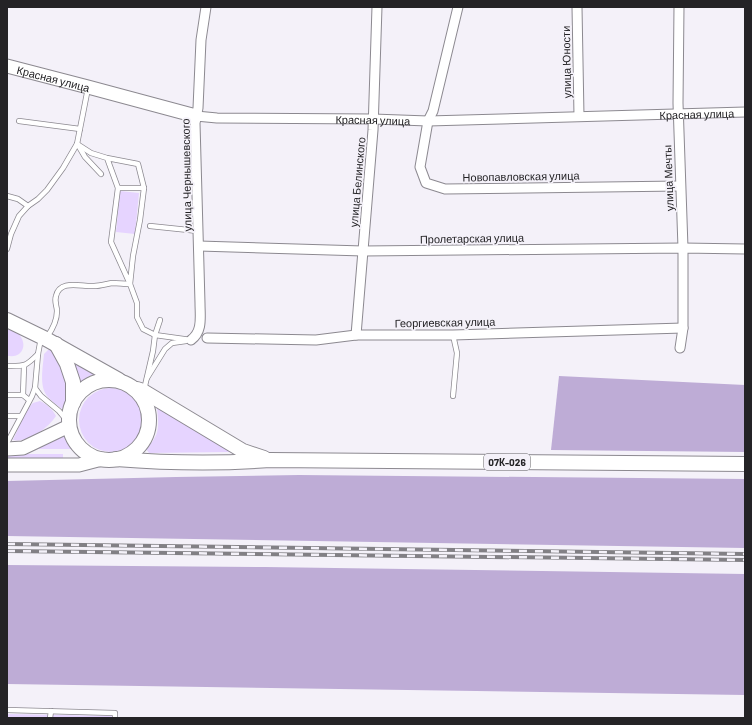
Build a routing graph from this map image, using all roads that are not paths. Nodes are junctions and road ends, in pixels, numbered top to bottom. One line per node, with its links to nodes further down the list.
1 (206, 7): 10 (street, улица Чернышевского)
2 (377, 7): 12 (street, улица Белинского)
3 (458, 7): 14 (street)
4 (577, 7): 11 (street, улица Юности)
5 (679, 7): 9 (street, улица Мечты)
6 (7, 66): 7 (street, Красная улица)
7 (88, 86): 10 (street, Красная улица); 15 (lane)
8 (745, 112): 9 (street, Красная улица)
9 (678, 114): 11 (street, Красная улица); 19 (street, улица Мечты)
10 (196, 116): 12 (street, Красная улица); 25 (street, улица Чернышевского)
11 (579, 116): 14 (street, Красная улица)
12 (373, 119): 14 (street, Красная улица); 30 (street, улица Белинского)
13 (19, 121): 15 (lane)
14 (428, 121): 19 (street, Новопавловская улица)
15 (80, 129): 16 (lane)
16 (77, 144): 17 (lane); 18 (lane); 23 (lane)
17 (107, 158): 20 (lane); 21 (lane)
18 (101, 174)
19 (680, 186): 27 (street, улица Мечты)
20 (118, 188): 21 (lane); 31 (lane)
21 (144, 188): 31 (lane)
22 (7, 196): 23 (lane)
23 (28, 206): 28 (lane)
24 (150, 226): 25 (lane)
25 (198, 232): 26 (street, улица Чернышевского)
26 (199, 246): 30 (street, Пролетарская улица); 40 (street, улица Чернышевского)
27 (683, 248): 29 (street, Пролетарская улица); 30 (street, Пролетарская улица); 34 (street, улица Мечты)
28 (7, 249)
29 (745, 249)
30 (363, 251): 36 (street, улица Белинского)
31 (130, 284): 35 (lane); 39 (lane)
32 (7, 320): 39 (main road)
33 (160, 320): 35 (lane)
34 (683, 328): 37 (street, Георгиевская улица); 41 (street, улица Мечты)
35 (155, 335): 40 (lane); 45 (lane)
36 (356, 335): 37 (street, Георгиевская улица); 38 (street, Георгиевская улица)
37 (453, 335): 49 (lane)
38 (207, 338): 40 (lane)
39 (48, 340): 42 (lane); 45 (main road); 51 (main road)
40 (191, 340): 45 (lane)
41 (680, 348)
42 (38, 354): 44 (lane); 46 (lane)
43 (7, 366): 44 (lane)
44 (24, 366): 48 (lane)
45 (136, 384): 51 (main road); 58 (main road); 59 (main road, 07К-026)
46 (35, 388): 50 (lane); 54 (lane)
47 (7, 395): 48 (lane)
48 (23, 395): 50 (lane)
49 (453, 396)
50 (29, 400): 53 (lane)
51 (73, 403): 54 (main road)
52 (7, 416): 53 (lane)
53 (22, 416): 55 (lane)
54 (69, 424): 56 (street); 57 (main road)
55 (7, 443)
56 (7, 449)
57 (102, 459): 58 (main road); 61 (street)
58 (116, 459): 59 (main road, 07К-026)
59 (270, 460): 60 (main road, 07К-026)
60 (745, 464)
61 (7, 465)
62 (7, 710): 63 (lane)
63 (51, 711): 64 (lane); 65 (lane)
64 (50, 718)
65 (115, 718)

